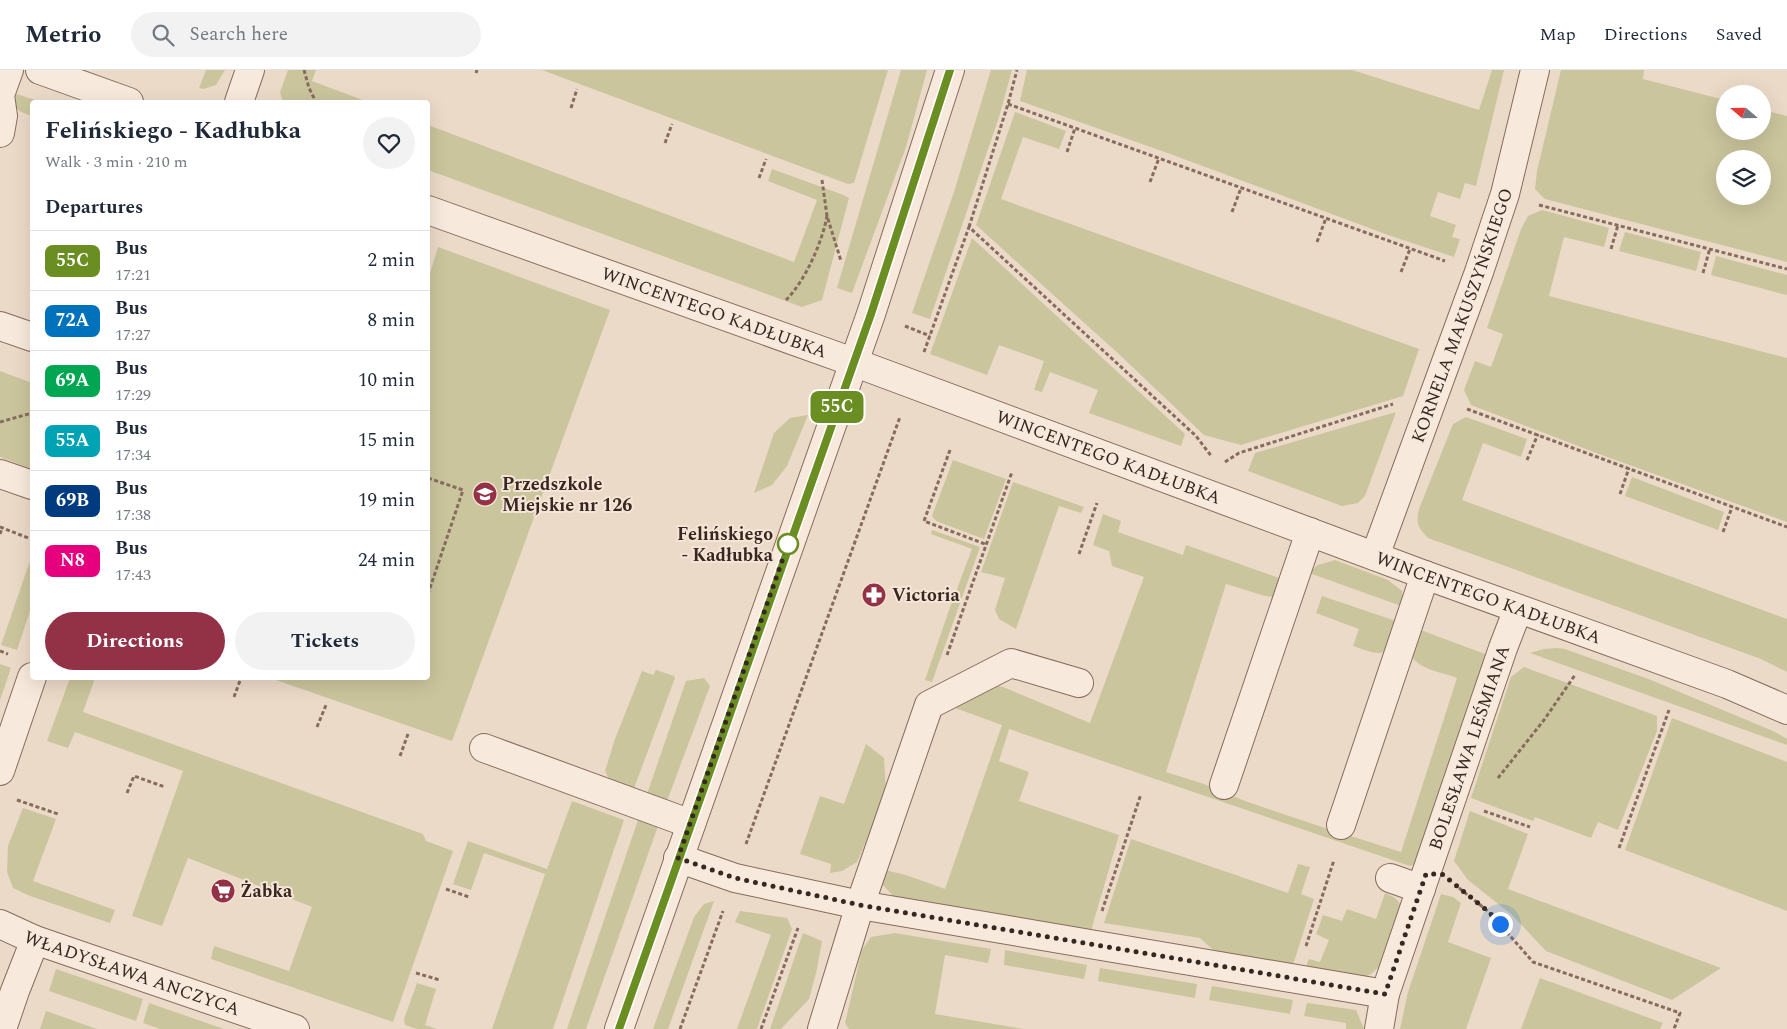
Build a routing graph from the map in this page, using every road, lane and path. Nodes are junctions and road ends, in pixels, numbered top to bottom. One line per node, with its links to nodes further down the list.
1 (9, 70): 16 (street)
2 (40, 70): 9 (street)
3 (250, 70): 10 (street)
4 (304, 70): 11 (path)
5 (950, 70): 44 (street)
6 (1017, 70): 12 (path)
7 (1535, 70): 71 (street, KORNELA MAKUSZYŃSKIEGO)
8 (577, 89): 13 (path)
9 (124, 100)
10 (240, 100)
11 (315, 100)
12 (1008, 104): 15 (path); 31 (path)
13 (571, 108)
14 (672, 124): 17 (path)
15 (1075, 128): 18 (path); 19 (path)
16 (0, 133)
17 (665, 143)
18 (1067, 152)
19 (1159, 158): 23 (path); 24 (path)
20 (766, 159): 21 (path)
21 (759, 178)
22 (822, 180): 28 (path)
23 (1150, 182)
24 (1241, 188): 27 (path); 29 (path)
25 (1534, 204): 30 (path)
26 (430, 211): 44 (street, WINCENTEGO KADŁUBKA)
27 (1232, 212)
28 (827, 216): 36 (path); 41 (path)
29 (1326, 218): 32 (path); 34 (path)
30 (1618, 225): 33 (path); 35 (path)
31 (969, 227): 45 (path); 52 (path)
32 (1317, 242)
33 (1710, 248): 38 (path); 40 (path)
34 (1410, 249): 37 (path); 39 (path)
35 (1611, 249)
36 (841, 261)
37 (1450, 263)
38 (1787, 268)
39 (1401, 272)
40 (1703, 273)
41 (782, 304)
42 (0, 326): 43 (street)
43 (30, 336)
44 (853, 362): 45 (street, WINCENTEGO KADŁUBKA); 97 (street)
45 (913, 385): 65 (street, WINCENTEGO KADŁUBKA); 103 (path)
46 (1395, 404): 54 (path)
47 (1460, 410): 50 (path)
48 (30, 414): 49 (path)
49 (0, 422)
50 (1538, 434): 53 (path); 55 (path)
51 (950, 450): 69 (path)
52 (1213, 459)
53 (1527, 460)
54 (1219, 466)
55 (1628, 468): 60 (path); 62 (path)
56 (1012, 472): 69 (path)
57 (0, 474): 59 (street)
58 (430, 479): 73 (path)
59 (30, 484)
60 (1620, 494)
61 (1097, 503): 70 (path)
62 (1732, 507): 63 (path); 66 (path)
63 (1787, 527)
64 (1, 528): 67 (path); 68 (path)
65 (1310, 532): 71 (street, WINCENTEGO KADŁUBKA); 90 (street)
66 (1723, 532)
67 (0, 534)
68 (30, 539)
69 (985, 544): 80 (path)
70 (1079, 554)
71 (1375, 556): 72 (street, WINCENTEGO KADŁUBKA)
72 (1425, 575): 74 (street, WINCENTEGO KADŁUBKA); 98 (street)
73 (430, 588)
74 (1518, 609): 83 (street, WINCENTEGO KADŁUBKA); 105 (street, BOLESŁAWA LEŚMIANA)
75 (1575, 675): 89 (path)
76 (31, 680): 88 (street)
77 (240, 680): 79 (path)
78 (1079, 683): 80 (street)
79 (234, 697)
80 (929, 704): 108 (street)
81 (326, 705): 84 (path)
82 (1669, 710): 100 (path)
83 (1787, 710)
84 (317, 726)
85 (408, 734): 87 (path)
86 (484, 748): 97 (street)
87 (400, 756)
88 (0, 771)
89 (1493, 784)
90 (1224, 785)
91 (165, 787): 92 (path)
92 (127, 793)
93 (1141, 794): 112 (path)
94 (17, 800): 96 (path)
95 (1481, 810): 99 (path)
96 (58, 814)
97 (691, 824): 101 (street)
98 (1341, 825)
99 (1530, 828)
100 (1619, 848)
101 (678, 858): 103 (street); 119 (street)
102 (1334, 860): 114 (path)
103 (735, 878): 108 (street); 120 (path)
104 (1390, 878): 105 (street)
105 (1423, 881): 116 (street, BOLESŁAWA LEŚMIANA); 124 (path)
106 (446, 889): 107 (path)
107 (469, 897)
108 (860, 905): 112 (street); 122 (street)
109 (800, 920): 121 (path)
110 (0, 924): 111 (street, WŁADYSŁAWA ANCZYCA)
111 (35, 940): 117 (street); 118 (street, WŁADYSŁAWA ANCZYCA)
112 (1092, 944): 114 (street)
113 (416, 972): 115 (path)
114 (1295, 979): 116 (street)
115 (440, 980)
116 (1385, 994): 123 (street, BOLESŁAWA LEŚMIANA)
117 (2, 1029)
118 (295, 1029)
119 (618, 1029)
120 (680, 1029)
121 (761, 1029)
122 (822, 1029)
123 (1379, 1029)
124 (1674, 1029)

